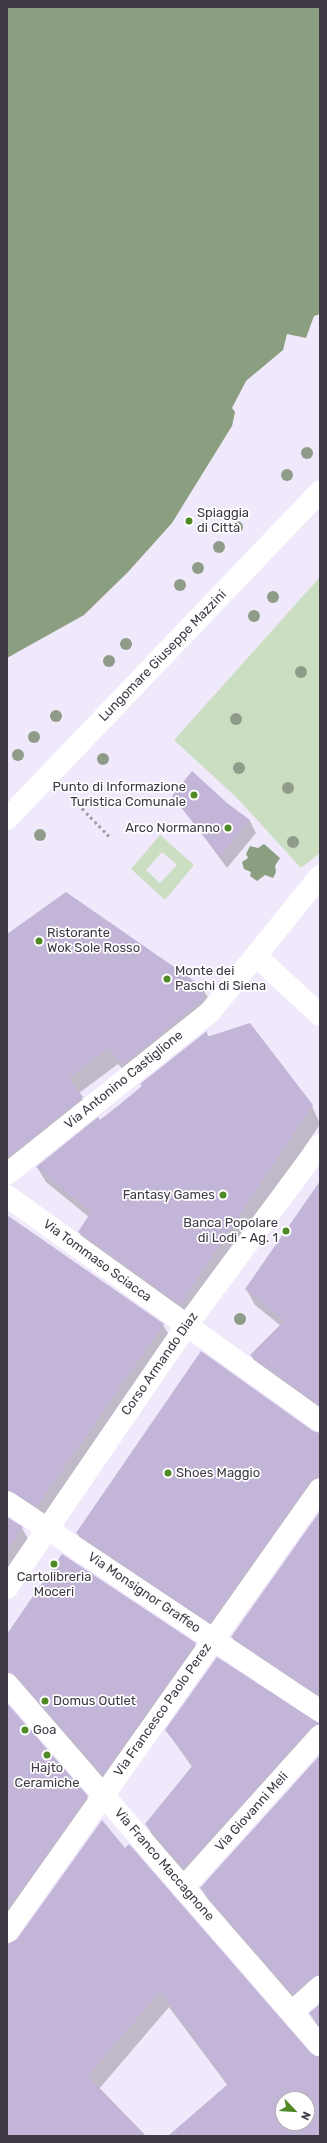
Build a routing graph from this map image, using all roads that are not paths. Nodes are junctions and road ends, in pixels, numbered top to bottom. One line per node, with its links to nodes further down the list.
1 (320, 492): 2 (street, Lungomare Giuseppe Mazzini)
2 (7, 819)
3 (320, 876): 4 (street, Via Antonino Castiglione)
4 (262, 949): 5 (street); 7 (street, Via Antonino Castiglione)
5 (320, 1014)
6 (320, 1145): 9 (street, Corso Armando Diaz)
7 (7, 1174)
8 (7, 1196): 9 (street, Via Tommaso Sciacca)
9 (187, 1325): 10 (street, Via Tommaso Sciacca); 13 (street, Corso Armando Diaz)
10 (320, 1421)
11 (320, 1489): 15 (street, Via Francesco Paolo Perez)
12 (7, 1502): 13 (street, Via Monsignor Graffeo)
13 (47, 1528): 14 (street, Corso Armando Diaz); 15 (street, Via Monsignor Graffeo)
14 (7, 1588)
15 (212, 1639): 17 (street, Via Monsignor Graffeo); 19 (street, Via Francesco Paolo Perez)
16 (7, 1684): 19 (street, Via Franco Maccagnone)
17 (320, 1711)
18 (320, 1736): 20 (street, Via Giovanni Meli)
19 (104, 1795): 20 (street, Via Franco Maccagnone); 21 (street, Via Francesco Paolo Perez)
20 (183, 1888): 23 (street, Via Franco Maccagnone)
21 (7, 1932)
22 (320, 1987): 23 (street)
23 (292, 2012): 24 (street, Via Franco Maccagnone)
24 (320, 2045)

